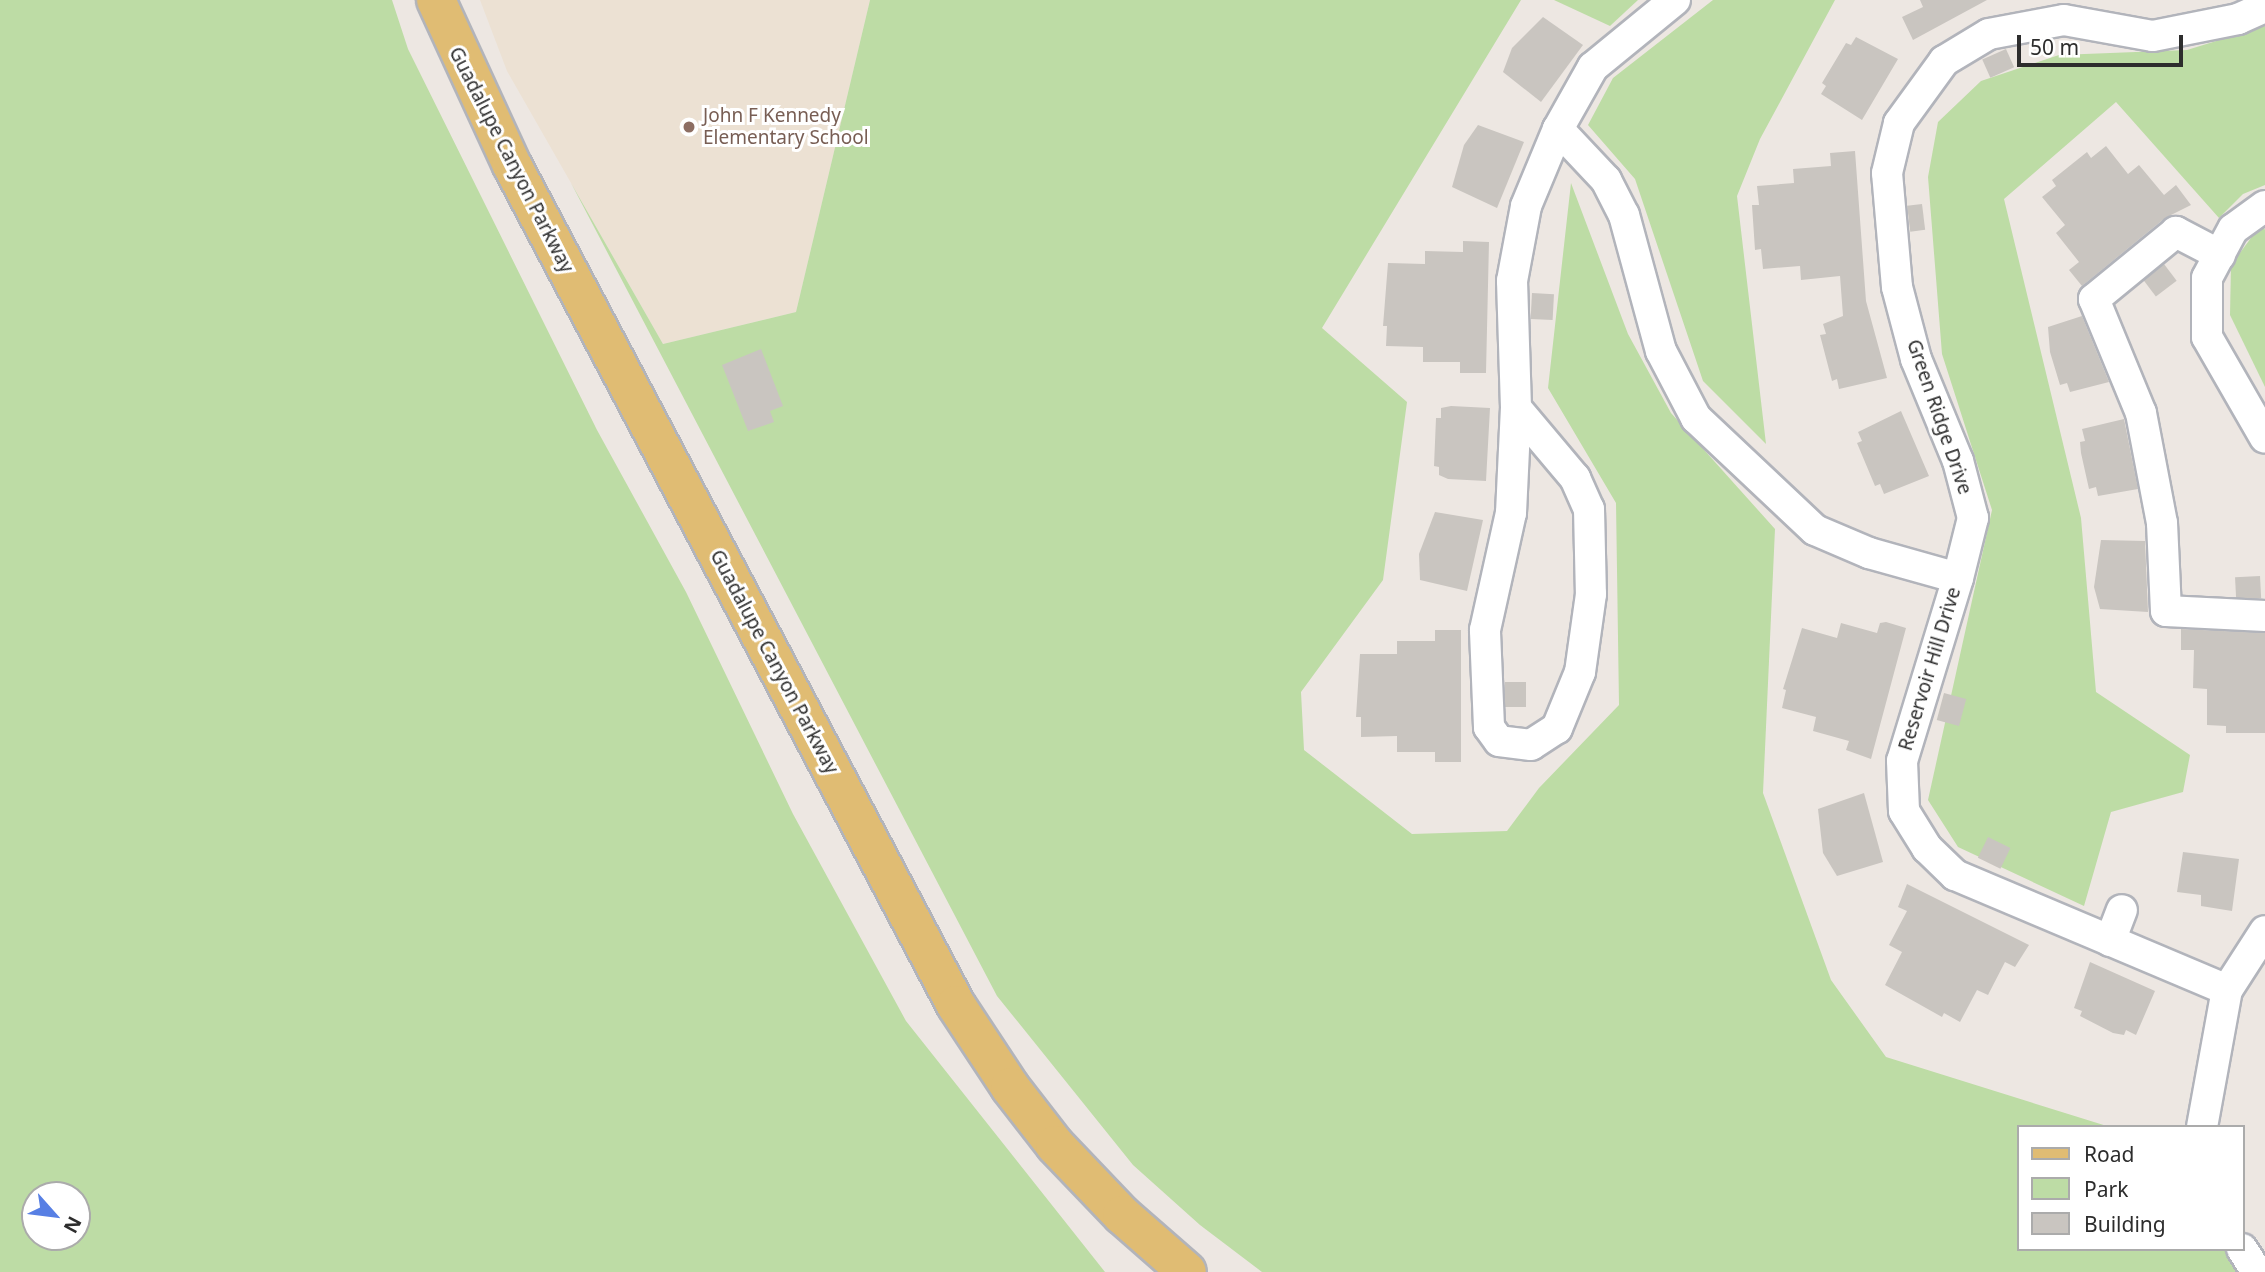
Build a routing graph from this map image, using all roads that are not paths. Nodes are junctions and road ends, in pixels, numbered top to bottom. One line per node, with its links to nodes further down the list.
1 (436, 0): 17 (main road, Guadalupe Canyon Parkway)
2 (1675, 0): 4 (street)
3 (2265, 7): 9 (street, Green Ridge Drive)
4 (1558, 129): 7 (street); 9 (street, Reservoir Hill Drive)
5 (2265, 206): 6 (street)
6 (2220, 255): 8 (street); 10 (street)
7 (1516, 408): 7 (street)
8 (2265, 438)
9 (1958, 578): 13 (street, Reservoir Hill Drive)
10 (2265, 616)
11 (2122, 910): 13 (street)
12 (2265, 931): 14 (street)
13 (2110, 941): 14 (street, Reservoir Hill Drive)
14 (2227, 990): 15 (street)
15 (2202, 1125)
16 (2243, 1251): 18 (street)
17 (1188, 1272)
18 (2257, 1272)

